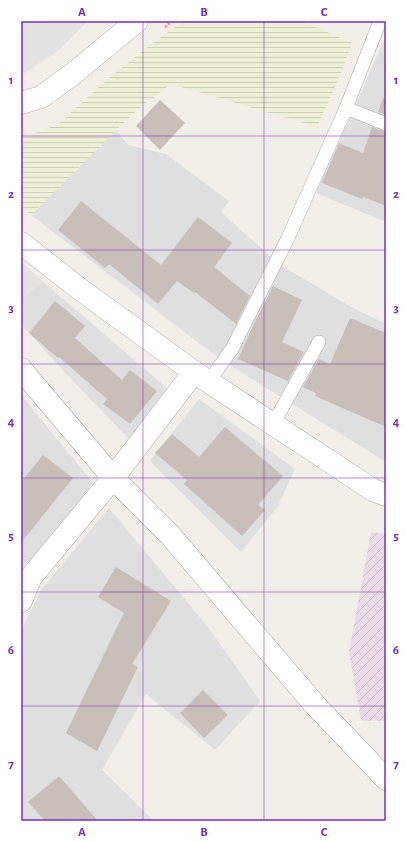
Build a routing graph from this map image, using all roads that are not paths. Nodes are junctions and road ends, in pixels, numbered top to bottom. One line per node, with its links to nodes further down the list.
1 (137, 21): 3 (street)
2 (380, 21): 4 (lane)
3 (21, 103)
4 (346, 108): 5 (lane); 9 (lane)
5 (386, 124)
6 (21, 243): 9 (street)
7 (319, 342): 10 (lane)
8 (21, 369): 11 (street)
9 (202, 377): 10 (street); 11 (street)
10 (273, 424): 12 (street)
11 (113, 478): 13 (street); 15 (street)
12 (386, 495)
13 (26, 574): 14 (street)
14 (21, 601)
15 (386, 779)

